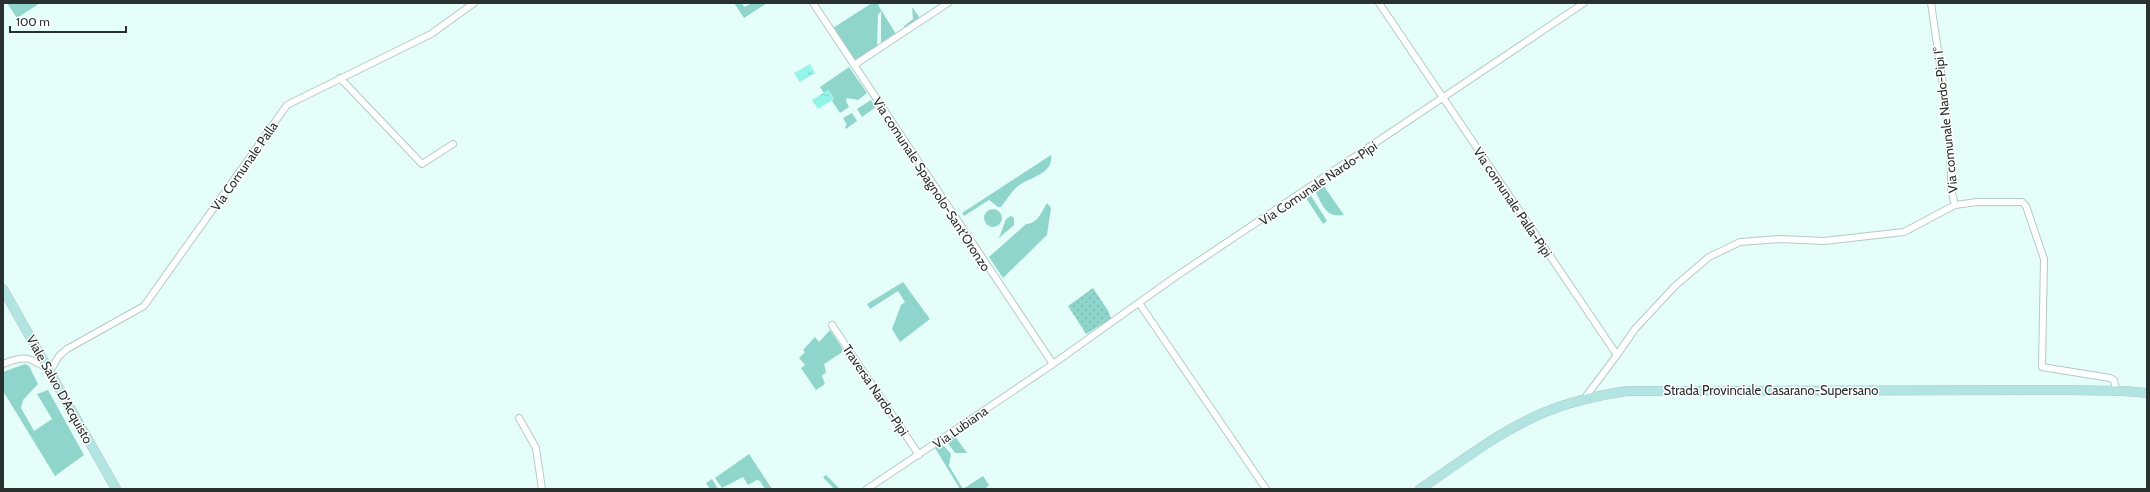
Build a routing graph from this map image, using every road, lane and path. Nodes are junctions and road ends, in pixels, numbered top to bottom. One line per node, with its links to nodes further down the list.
1 (474, 3): 8 (street, Via Comunale Palla)
2 (813, 3): 7 (street, Via comunale Spagnolo-Sant'Oronzo)
3 (948, 3): 7 (street)
4 (1379, 3): 9 (street, Via comunale Palla-Pipi)
5 (1584, 3): 9 (street, Via Comunale Nardo-Pipi)
6 (1931, 3): 11 (street, Via comunale Nardo-Pipi I°)
7 (854, 65): 17 (street, Via comunale Spagnolo-Sant'Oronzo)
8 (340, 78): 10 (street); 18 (street, Via Comunale Palla)
9 (1443, 99): 13 (street, Via Comunale Nardo-Pipi); 15 (street, Via comunale Palla-Pipi)
10 (453, 144)
11 (1955, 205): 15 (street, Via comunale Nardo-Pipi I°); 19 (street)
12 (3, 289): 18 (main road, Viale Salvo D'Acquisto)
13 (1139, 303): 17 (street, Via Comunale Nardo-Pipi); 27 (street)
14 (832, 325): 23 (street, Traversa Nardo-Pipi)
15 (1617, 355): 21 (street)
16 (3, 364): 18 (street)
17 (1053, 364): 23 (street, Via Lubiana)
18 (50, 371): 24 (main road, Viale Salvo D'Acquisto)
19 (2116, 390): 20 (main road, Strada Provinciale Casarano-Supersano); 21 (main road, Strada Provinciale Casarano-Supersano)
20 (2147, 393)
21 (1584, 399): 28 (main road, Strada Provinciale Casarano-Supersano)
22 (519, 418): 25 (street)
23 (919, 455): 26 (street, Via Lubiana)
24 (116, 489)
25 (542, 489)
26 (867, 489)
27 (1266, 489)
28 (1420, 489)

